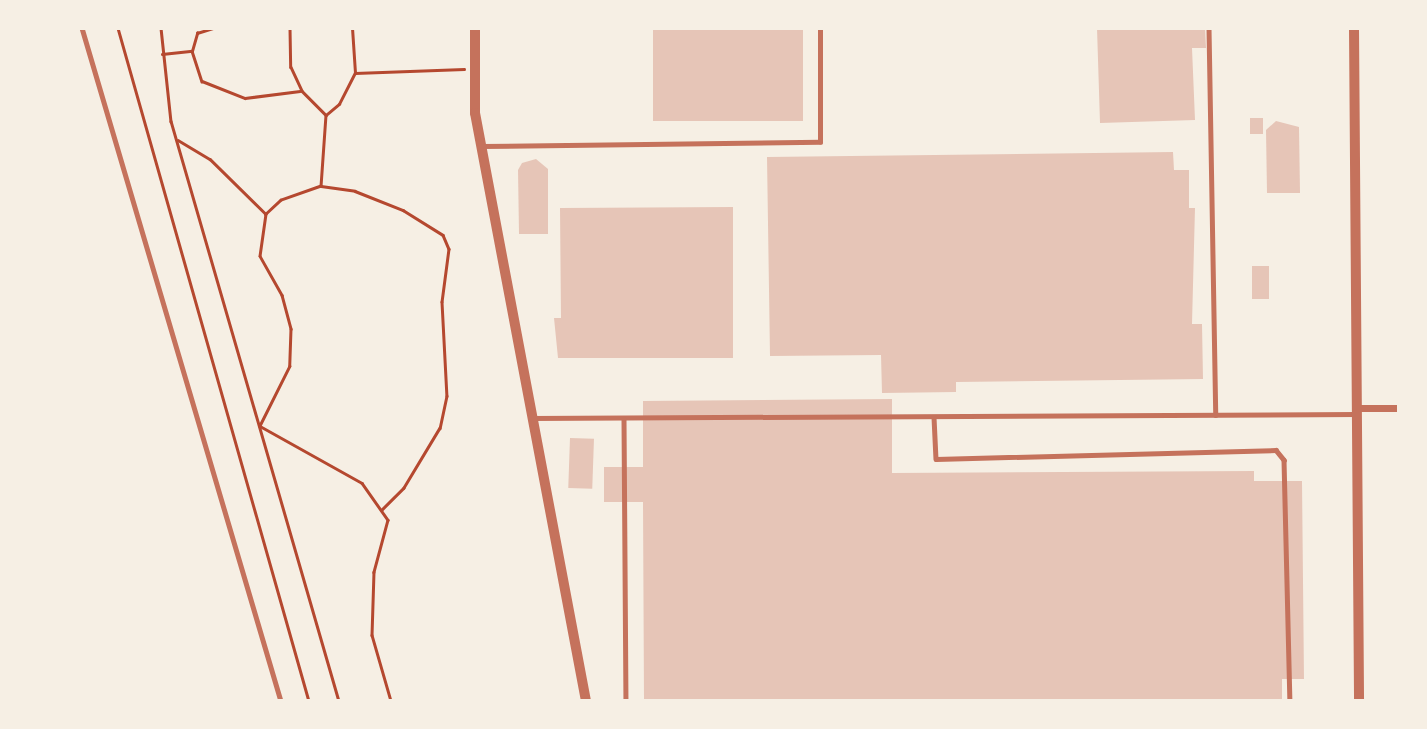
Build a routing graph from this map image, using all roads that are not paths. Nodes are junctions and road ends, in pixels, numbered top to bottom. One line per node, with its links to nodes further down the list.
1 (82, 28): 13 (lane)
2 (475, 28): 6 (street)
3 (820, 28): 6 (lane)
4 (1209, 28): 9 (lane)
5 (1354, 28): 8 (street)
6 (481, 146): 11 (street)
7 (1399, 408): 8 (street)
8 (1358, 411): 9 (lane); 17 (street)
9 (1216, 415): 10 (lane)
10 (934, 417): 12 (lane); 16 (lane)
11 (531, 418): 12 (lane); 14 (street)
12 (624, 419): 15 (lane)
13 (281, 701)
14 (586, 701)
15 (626, 701)
16 (1290, 701)
17 (1359, 701)

